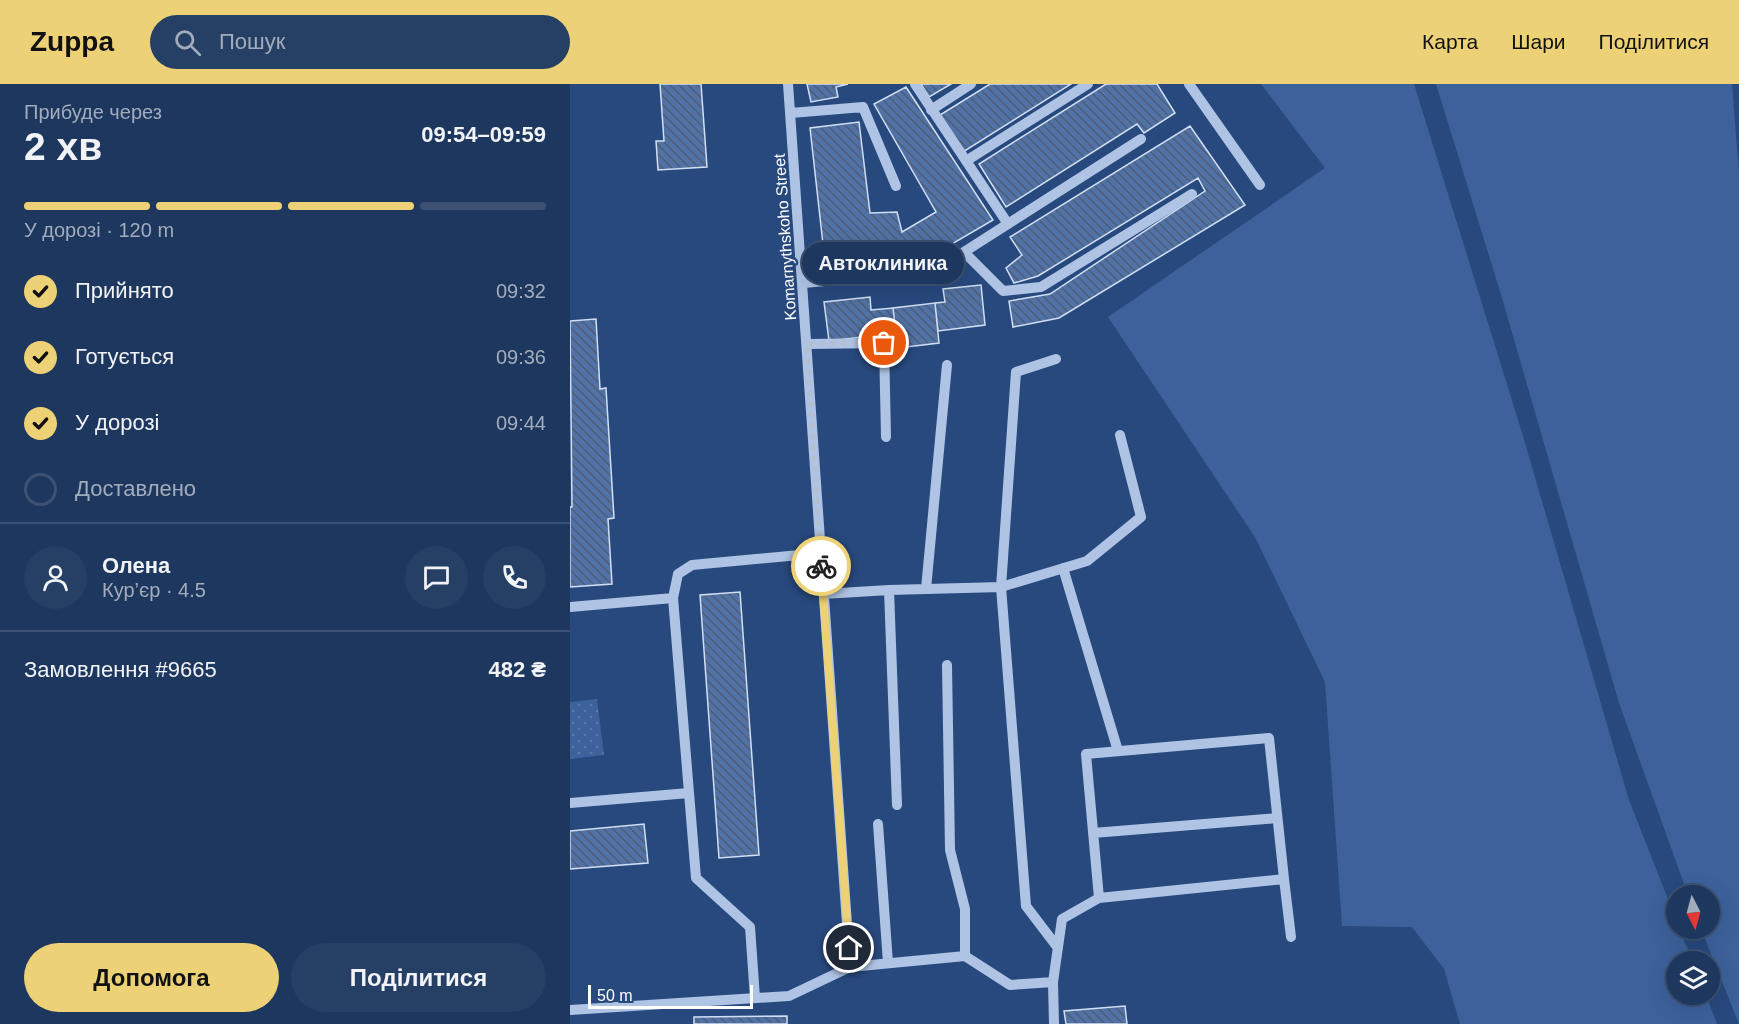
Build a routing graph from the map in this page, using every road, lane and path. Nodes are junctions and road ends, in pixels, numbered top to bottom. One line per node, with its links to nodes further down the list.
1 (788, 84): 7 (street, Komarnythskoho Street)
2 (915, 84): 6 (street)
3 (971, 84): 6 (street)
4 (1088, 84): 9 (street)
5 (1189, 84): 10 (street)
6 (932, 110): 9 (street)
7 (790, 113): 11 (street); 15 (street, Komarnythskoho Street)
8 (1141, 139): 13 (street)
9 (966, 161): 13 (street)
10 (1260, 185)
11 (896, 186)
12 (1192, 194): 14 (street)
13 (1008, 224): 14 (street)
14 (964, 252): 15 (street)
15 (804, 283): 16 (street, Komarnythskoho Street)
16 (807, 344): 20 (street); 21 (street, Komarnythskoho Street)
17 (1056, 359): 23 (street)
18 (947, 365): 24 (street)
19 (1120, 435): 22 (street)
20 (886, 437)
21 (820, 553): 26 (street, Komarnythskoho Street); 27 (street)
22 (1063, 568): 23 (street); 30 (street)
23 (1001, 587): 24 (street); 40 (street)
24 (926, 589): 25 (street)
25 (889, 590): 26 (street); 33 (street)
26 (823, 594): 43 (street, Komarnythskoho Street)
27 (673, 598): 28 (street); 31 (street)
28 (570, 607)
29 (947, 665): 41 (street)
30 (1118, 751): 34 (street); 36 (street)
31 (689, 793): 32 (street); 45 (street)
32 (570, 802)
33 (897, 805)
34 (1277, 818): 36 (street); 37 (street)
35 (878, 824): 42 (street)
36 (1093, 833): 38 (street)
37 (1284, 879): 38 (street); 39 (street)
38 (1099, 898): 40 (street)
39 (1291, 937)
40 (1058, 948): 44 (street)
41 (965, 956): 42 (street); 44 (street)
42 (888, 963): 43 (street)
43 (850, 967): 45 (street)
44 (1053, 982): 47 (street)
45 (755, 998): 46 (street)
46 (570, 1010)
47 (1054, 1024)

